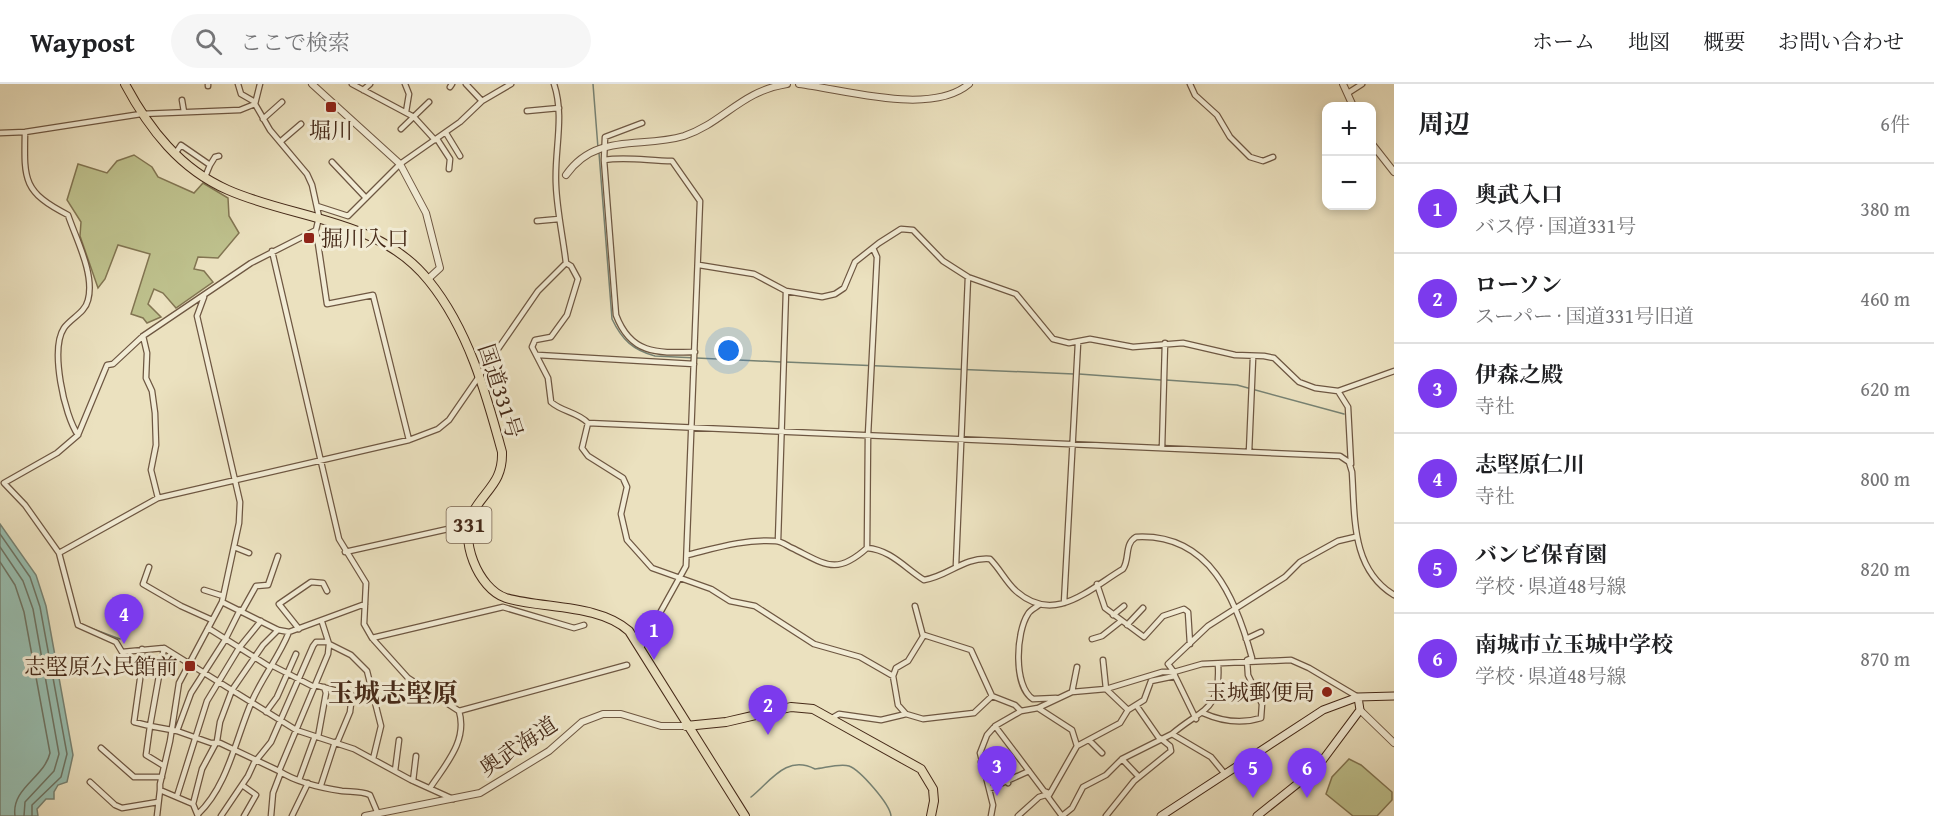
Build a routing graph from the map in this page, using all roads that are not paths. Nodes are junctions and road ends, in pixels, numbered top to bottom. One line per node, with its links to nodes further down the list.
1 (125, 84): 29 (highway, 国道331号 / 331)
2 (238, 84): 24 (street)
3 (261, 84): 24 (street)
4 (352, 84): 17 (street)
5 (370, 84): 17 (street)
6 (405, 84): 28 (street)
7 (466, 84): 20 (street)
8 (511, 84): 20 (street)
9 (554, 84): 25 (street)
10 (787, 84): 40 (street)
11 (800, 84): 12 (street)
12 (969, 84)
13 (1190, 84): 45 (street)
14 (1343, 84): 18 (street)
15 (1362, 84): 18 (street)
16 (317, 86): 48 (street)
17 (363, 90): 28 (street)
18 (1348, 93): 23 (street)
19 (182, 100): 27 (street)
20 (482, 101): 37 (street)
21 (282, 102): 31 (street)
22 (429, 102): 30 (street)
23 (1351, 102)
24 (255, 103): 27 (street); 31 (street)
25 (559, 108): 26 (street); 54 (street)
26 (527, 111)
27 (184, 112): 29 (street)
28 (406, 112): 30 (street)
29 (141, 114): 35 (street); 42 (highway, 国道331号 / 331)
30 (414, 117): 34 (street); 38 (street)
31 (263, 119): 39 (street)
32 (642, 123): 40 (street)
33 (301, 124): 39 (street)
34 (401, 129)
35 (25, 132): 36 (street); 82 (street)
36 (0, 133)
37 (446, 133): 38 (street); 44 (street)
38 (436, 140): 48 (street); 50 (street)
39 (280, 142): 56 (street)
40 (604, 147): 46 (street); 52 (street)
41 (1376, 150): 51 (street)
42 (175, 154): 49 (street); 53 (highway, 国道331号 / 331)
43 (219, 156): 49 (street)
44 (460, 156)
45 (1273, 157)
46 (604, 160): 64 (street); 72 (street)
47 (332, 162): 55 (street)
48 (400, 164): 55 (street); 66 (street)
49 (210, 165): 53 (street)
50 (449, 169)
51 (1394, 172)
52 (566, 175): 54 (street)
53 (205, 177): 57 (highway, 国道331号 / 331)
54 (556, 184): 58 (street)
55 (366, 198): 56 (street)
56 (317, 206): 57 (street)
57 (319, 217): 60 (street); 66 (highway, 国道331号 / 331)
58 (559, 219): 59 (street); 63 (street)
59 (537, 221)
60 (316, 230): 62 (street); 85 (street)
61 (873, 248): 65 (street); 67 (street); 83 (street)
62 (272, 251): 68 (street); 89 (street)
63 (566, 263): 73 (street); 77 (street)
64 (699, 265): 67 (street); 72 (street)
65 (968, 277): 70 (street); 84 (street)
66 (428, 279): 77 (highway, 国道331号 / 331)
67 (786, 291): 81 (street)
68 (205, 295): 69 (street); 91 (street)
69 (143, 336): 82 (street); 92 (street)
70 (1078, 343): 71 (street); 86 (street)
71 (1166, 343): 74 (street); 87 (street)
72 (695, 353): 75 (street)
73 (538, 355): 75 (street); 79 (street)
74 (1253, 357): 78 (street); 88 (street)
75 (694, 363): 80 (street)
76 (1394, 371): 78 (street)
77 (479, 379): 85 (street); 141 (highway, 国道331号 / 331)
78 (1338, 391): 90 (street)
79 (588, 423): 80 (street); 105 (street)
80 (692, 427): 81 (street); 101 (street)
81 (780, 431): 83 (street); 95 (street)
82 (78, 435): 99 (street)
83 (868, 435): 84 (street); 97 (street)
84 (960, 439): 86 (street); 103 (street)
85 (409, 440): 89 (street)
86 (1073, 444): 87 (street); 112 (street)
87 (1162, 448): 88 (street)
88 (1249, 452): 90 (street)
89 (321, 459): 91 (street); 98 (street)
90 (1352, 472): 94 (street)
91 (235, 479): 92 (street); 96 (street)
92 (158, 498): 99 (street)
93 (459, 515): 98 (street)
94 (1355, 537): 109 (street); 116 (street)
95 (778, 541): 97 (street); 101 (street)
96 (234, 547): 100 (street); 110 (street)
97 (867, 548): 103 (street)
98 (345, 552): 111 (street)
99 (59, 553): 140 (street)
100 (249, 553)
101 (687, 555): 105 (street)
102 (278, 556): 118 (street)
103 (956, 566): 113 (street)
104 (149, 567): 120 (street)
105 (679, 579): 141 (street); 154 (street)
106 (1097, 584): 112 (street); 116 (street); 119 (street)
107 (204, 590): 110 (street)
108 (327, 591): 127 (street)
109 (1394, 595)
110 (223, 599): 118 (street); 120 (street)
111 (365, 604): 123 (street); 132 (street)
112 (1064, 604): 113 (street)
113 (1039, 605): 165 (street)
114 (915, 606): 131 (street)
115 (1124, 606): 119 (street)
116 (1235, 607): 134 (street); 137 (street)
117 (1143, 608): 125 (street)
118 (241, 611): 121 (street); 135 (street)
119 (1113, 615): 122 (street)
120 (212, 620): 126 (street)
121 (261, 621): 128 (street); 139 (street)
122 (1120, 621): 125 (street); 133 (street)
123 (322, 622): 127 (street); 136 (street)
124 (584, 625): 132 (street)
125 (1127, 625): 137 (street)
126 (208, 628): 135 (street); 145 (street)
127 (299, 629): 129 (street)
128 (278, 630): 129 (street); 143 (street)
129 (289, 632): 149 (street)
130 (1261, 632): 134 (street)
131 (922, 636): 154 (street); 162 (street)
132 (372, 638): 171 (street)
133 (1092, 639)
134 (1246, 639): 146 (street)
135 (225, 640): 139 (street); 151 (street)
136 (328, 643): 156 (street); 157 (street); 198 (street)
137 (1190, 644): 153 (street)
138 (164, 648): 140 (street); 145 (street); 179 (street)
139 (239, 648): 143 (street); 155 (street)
140 (142, 649): 179 (street)
141 (640, 649): 180 (highway, 国道331号 / 331)
142 (296, 654): 152 (street)
143 (254, 657): 149 (street); 160 (street)
144 (1103, 660): 159 (street)
145 (189, 662): 151 (street); 183 (street)
146 (1248, 662): 147 (street); 164 (street); 174 (street)
147 (1218, 664): 153 (street); 174 (street)
148 (627, 665): 171 (street)
149 (272, 667): 152 (street); 166 (street)
150 (1077, 667): 161 (street)
151 (205, 672): 155 (street); 183 (street)
152 (286, 674): 156 (street); 173 (street)
153 (1175, 674): 159 (street); 167 (street); 177 (street)
154 (893, 676): 175 (street)
155 (219, 681): 160 (street); 186 (street)
156 (299, 681): 157 (street); 178 (street)
157 (314, 686): 158 (street); 182 (street)
158 (324, 687): 185 (street); 191 (street)
159 (1106, 688): 161 (street); 169 (street)
160 (232, 690): 166 (street); 190 (street)
161 (1072, 692): 165 (street)
162 (992, 696): 172 (street); 175 (street)
163 (1394, 696): 164 (main road)
164 (1358, 697): 170 (main road); 206 (main road)
165 (1059, 698): 168 (street)
166 (251, 703): 173 (street); 195 (street)
167 (1136, 705): 169 (street); 187 (street)
168 (1038, 708): 172 (street); 193 (street)
169 (1128, 710): 189 (street)
170 (1360, 710): 192 (street); 239 (main road)
171 (459, 711): 216 (street)
172 (1022, 711): 181 (street)
173 (266, 712): 178 (street)
174 (1203, 713): 177 (street)
175 (906, 714): 176 (street)
176 (832, 718): 180 (highway); 233 (highway)
177 (1196, 719): 184 (street)
178 (280, 721): 182 (street); 200 (street)
179 (150, 726): 183 (street); 202 (street)
180 (686, 726): 221 (street, 奥武海道); 232 (highway, 国道331号 / 331)
181 (995, 726): 201 (street); 204 (street)
182 (296, 730): 185 (street); 205 (street)
183 (175, 731): 186 (street); 202 (street)
184 (1172, 734): 187 (street); 206 (street)
185 (316, 737): 191 (street); 209 (street)
186 (194, 738): 190 (street); 220 (street)
187 (1159, 738): 199 (street); 208 (street)
188 (399, 740): 203 (street)
189 (1089, 740): 193 (street); 196 (street)
190 (215, 743): 195 (street); 223 (street)
191 (336, 743): 198 (street); 215 (street)
192 (1394, 743)
193 (1077, 746): 219 (street)
194 (101, 748): 207 (street)
195 (234, 750): 200 (street); 225 (street)
196 (1102, 753)
197 (416, 756): 210 (street)
198 (373, 759): 203 (street)
199 (1122, 759): 208 (street); 236 (street)
200 (256, 760): 205 (street); 214 (street)
201 (981, 762): 213 (street); 217 (street)
202 (164, 766): 207 (street)
203 (395, 771): 210 (street)
204 (1029, 771): 213 (street); 219 (street)
205 (280, 772): 209 (street); 229 (street)
206 (1225, 774): 238 (main road)
207 (162, 777): 218 (street)
208 (1139, 777): 237 (street)
209 (299, 780): 212 (street)
210 (413, 781): 216 (street)
211 (90, 783): 222 (street)
212 (308, 783): 215 (street); 230 (street)
213 (1008, 783): 217 (street)
214 (242, 785): 227 (street); 228 (street)
215 (321, 785): 224 (street)
216 (430, 788): 221 (street)
217 (989, 789): 234 (street)
218 (160, 790): 220 (street); 222 (street)
219 (1049, 794): 235 (street); 236 (street)
220 (177, 796): 223 (street)
221 (455, 800): 224 (street, 奥武海道)
222 (158, 802): 226 (street)
223 (193, 804): 225 (street)
224 (378, 814): 231 (street, 奥武海道)
225 (198, 815)
226 (157, 816)
227 (221, 816)
228 (244, 816)
229 (271, 816)
230 (292, 816)
231 (366, 816)
232 (745, 816)
233 (931, 816)
234 (992, 816)
235 (1018, 816)
236 (1062, 816)
237 (1106, 816)
238 (1161, 816)
239 (1257, 816)

